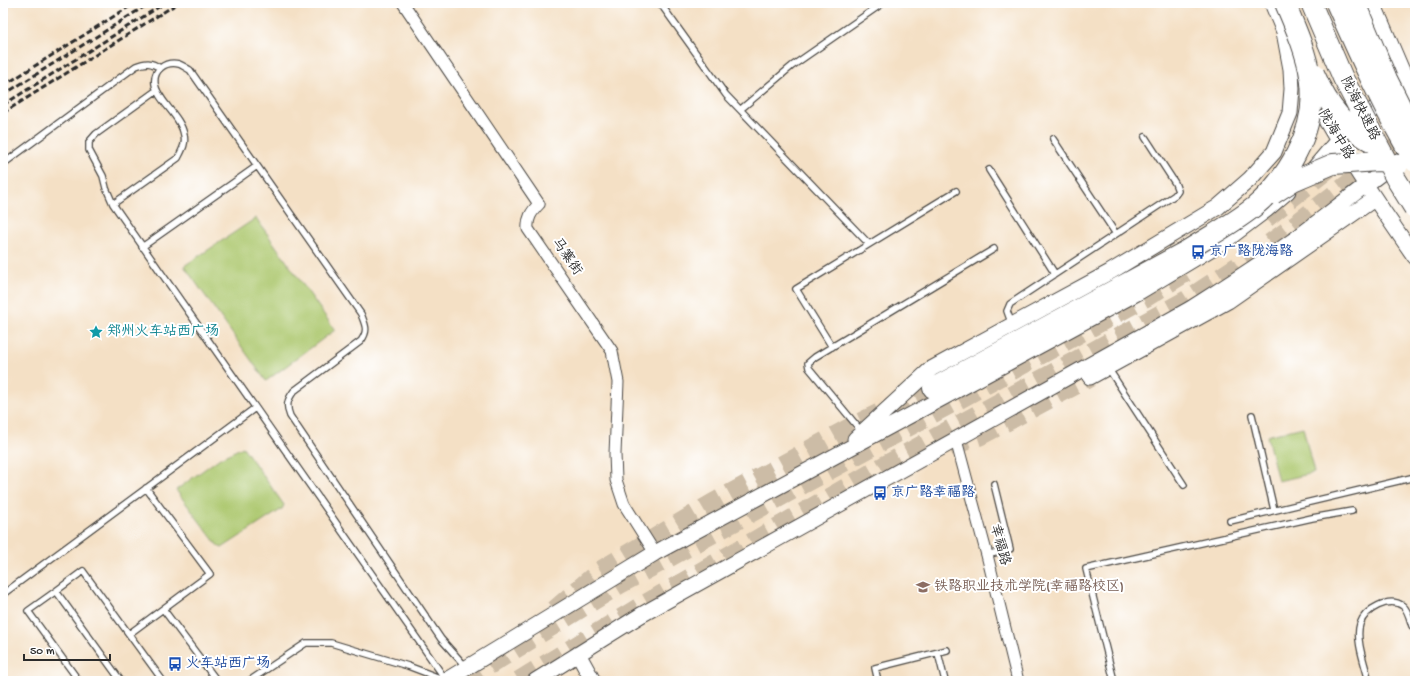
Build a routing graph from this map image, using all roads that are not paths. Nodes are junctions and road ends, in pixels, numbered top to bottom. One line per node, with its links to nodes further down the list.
1 (403, 3): 55 (street, 马寨街)
2 (660, 3): 15 (lane)
3 (883, 3): 15 (lane)
4 (1272, 3): 10 (main road, 陇海中路)
5 (1285, 3): 10 (highway, bridge)
6 (1311, 3): 31 (highway, 陇海快速路, bridge)
7 (1336, 3): 21 (highway, 陇海快速路, bridge)
8 (1355, 3): 16 (highway, bridge)
9 (1373, 3): 12 (main road)
10 (1293, 37): 19 (main road, 陇海中路); 20 (highway, bridge); 30 (highway, bridge); 38 (main road)
11 (160, 68): 13 (lane); 22 (lane); 23 (lane)
12 (1410, 78): 14 (main road); 19 (main road)
13 (157, 90): 29 (lane); 29 (lane)
14 (1415, 101)
15 (741, 109): 33 (lane)
16 (1415, 135)
17 (1145, 137): 32 (lane)
18 (1053, 140): 32 (lane)
19 (1337, 140): 26 (main road, 陇海中路); 47 (main road)
20 (1415, 148): 26 (main road)
21 (1415, 162)
22 (3, 164)
23 (257, 166): 34 (lane); 65 (lane)
24 (1415, 169): 30 (highway, bridge)
25 (990, 170): 37 (lane)
26 (1366, 184): 28 (main road, 陇海中路); 46 (main road)
27 (956, 191): 33 (lane)
28 (1374, 199): 36 (main road, 陇海中路); 40 (main road)
29 (113, 204): 34 (lane)
30 (1255, 206): 42 (highway, bridge)
31 (1415, 210)
32 (1116, 234): 37 (lane)
33 (869, 244): 39 (lane)
34 (142, 247): 43 (lane)
35 (994, 249): 39 (lane)
36 (1415, 257)
37 (1055, 274): 38 (lane)
38 (1012, 325): 45 (main road)
39 (832, 346): 45 (lane)
40 (1107, 367): 41 (main road); 50 (lane)
41 (1090, 377)
42 (933, 388)
43 (255, 408): 51 (lane); 71 (lane)
44 (1252, 415): 52 (lane)
45 (862, 432): 47 (main road)
46 (956, 440): 56 (street, 幸福路); 64 (main road)
47 (842, 453): 55 (main road)
48 (1415, 477): 52 (lane)
49 (994, 484): 56 (lane)
50 (1184, 485)
51 (146, 488): 58 (lane); 59 (lane)
52 (1274, 510): 54 (lane)
53 (1352, 511): 77 (lane)
54 (1230, 521)
55 (655, 553): 65 (main road)
56 (987, 554): 76 (street, 幸福路)
57 (56, 591): 61 (lane); 66 (lane); 67 (lane)
58 (3, 594)
59 (163, 609): 61 (lane); 69 (lane)
60 (1415, 625): 78 (lane)
61 (129, 634): 68 (lane)
62 (947, 650): 63 (lane)
63 (938, 652): 74 (lane); 75 (lane)
64 (578, 654): 72 (main road); 73 (main road)
65 (466, 667): 71 (main road)
66 (78, 681)
67 (121, 681)
68 (162, 681)
69 (217, 681)
70 (249, 681): 71 (lane)
71 (445, 681)
72 (535, 681)
73 (593, 681)
74 (878, 681)
75 (945, 681)
76 (1018, 681)
77 (1114, 681)
78 (1369, 681)

